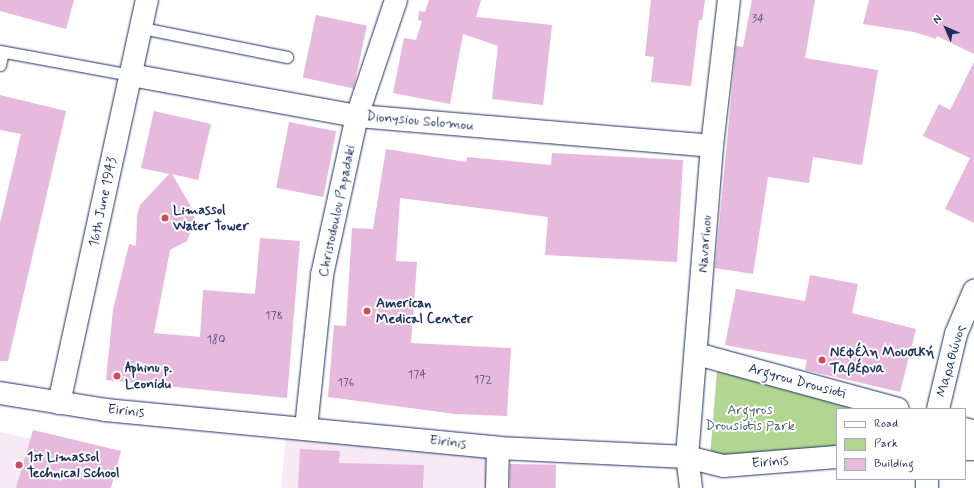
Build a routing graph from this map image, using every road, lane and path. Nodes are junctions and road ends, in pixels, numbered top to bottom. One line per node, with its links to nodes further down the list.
1 (147, 0): 4 (street, 16th June 1943)
2 (396, 0): 9 (street, Christodoulou Papadaki)
3 (729, 0): 10 (street, Navarinou)
4 (142, 28): 6 (lane); 8 (street, 16th June 1943)
5 (2, 51): 7 (lane); 8 (lane)
6 (287, 57)
7 (0, 65)
8 (131, 75): 9 (street, Dionysiou Solomou); 14 (street, 16th June 1943)
9 (357, 116): 10 (street, Dionysiou Solomou); 17 (street, Christodoulou Papadaki)
10 (712, 146): 12 (street, Navarinou)
11 (974, 291): 16 (street, Μαραθώνος)
12 (697, 354): 15 (street, Argyrou Drousioti); 19 (street, Navarinou)
13 (0, 393): 14 (street, Eirinis)
14 (59, 403): 17 (street, Eirinis)
15 (894, 408)
16 (938, 408)
17 (306, 428): 18 (street, Eirinis)
18 (498, 448): 19 (street, Eirinis); 21 (street)
19 (686, 457): 20 (street, Eirinis); 22 (street, Navarinou)
20 (836, 457)
21 (497, 488)
22 (691, 488)

